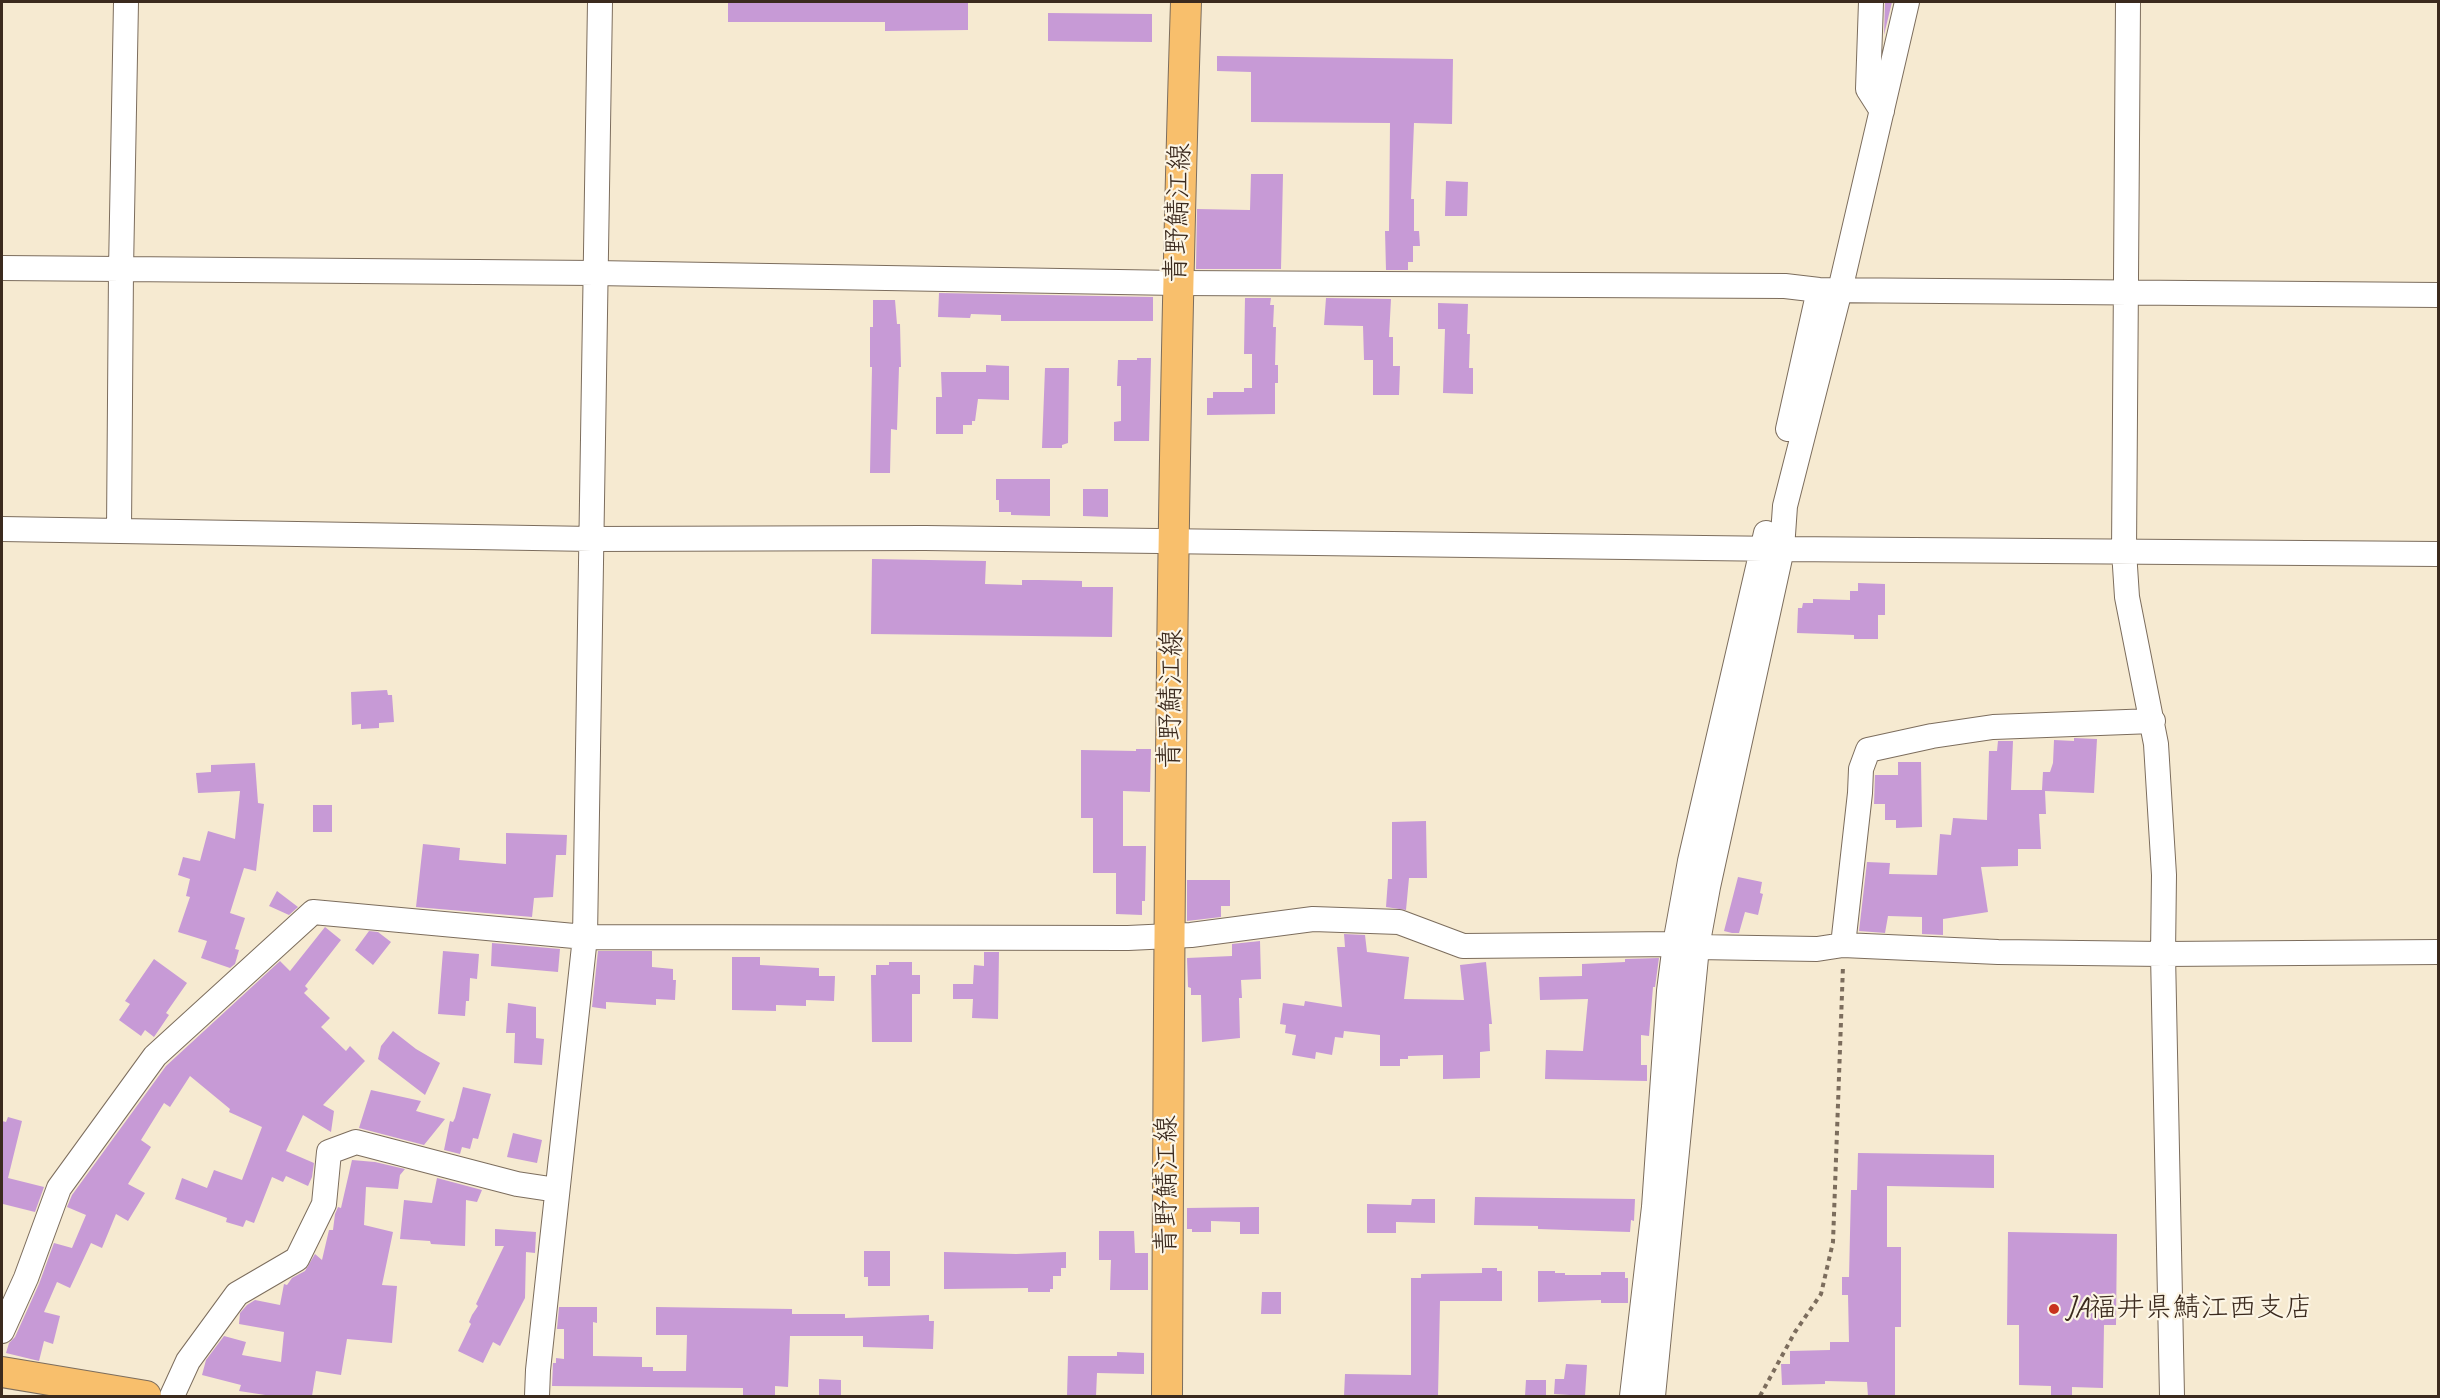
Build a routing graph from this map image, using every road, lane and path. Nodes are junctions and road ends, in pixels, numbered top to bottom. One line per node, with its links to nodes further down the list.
1 (126, 2): 9 (street)
2 (600, 2): 10 (street)
3 (1186, 2): 11 (main road, 青野鯖江線)
4 (1871, 2): 7 (street)
5 (1907, 2): 7 (street)
6 (2128, 2): 13 (street)
7 (1881, 111): 12 (street)
8 (2, 268): 9 (street)
9 (121, 270): 10 (street); 16 (street)
10 (595, 273): 11 (street); 17 (street)
11 (1177, 283): 12 (street); 18 (main road, 青野鯖江線)
12 (1829, 290): 13 (street); 19 (street)
13 (2125, 293): 14 (street); 20 (street)
14 (2439, 295)
15 (2, 529): 16 (street)
16 (119, 530): 17 (street)
17 (592, 539): 18 (street); 24 (street)
18 (1173, 542): 19 (street); 23 (main road, 青野鯖江線)
19 (1772, 549): 20 (street); 26 (street)
20 (2124, 550): 21 (street); 22 (street)
21 (2439, 554)
22 (2153, 721): 25 (street); 28 (street)
23 (1169, 936): 24 (street); 26 (street); 35 (main road, 青野鯖江線)
24 (585, 937): 29 (street); 30 (street)
25 (1844, 945): 26 (street); 28 (street); 38 (path)
26 (1686, 946): 36 (street); 37 (street)
27 (2439, 952): 28 (street)
28 (2163, 954): 39 (street)
29 (557, 1190): 33 (street); 34 (street)
30 (2, 1331)
31 (2, 1372): 32 (main road)
32 (146, 1396)
33 (172, 1396)
34 (537, 1396)
35 (1167, 1396)
36 (1632, 1396)
37 (1653, 1396)
38 (1760, 1396)
39 (2172, 1396)

